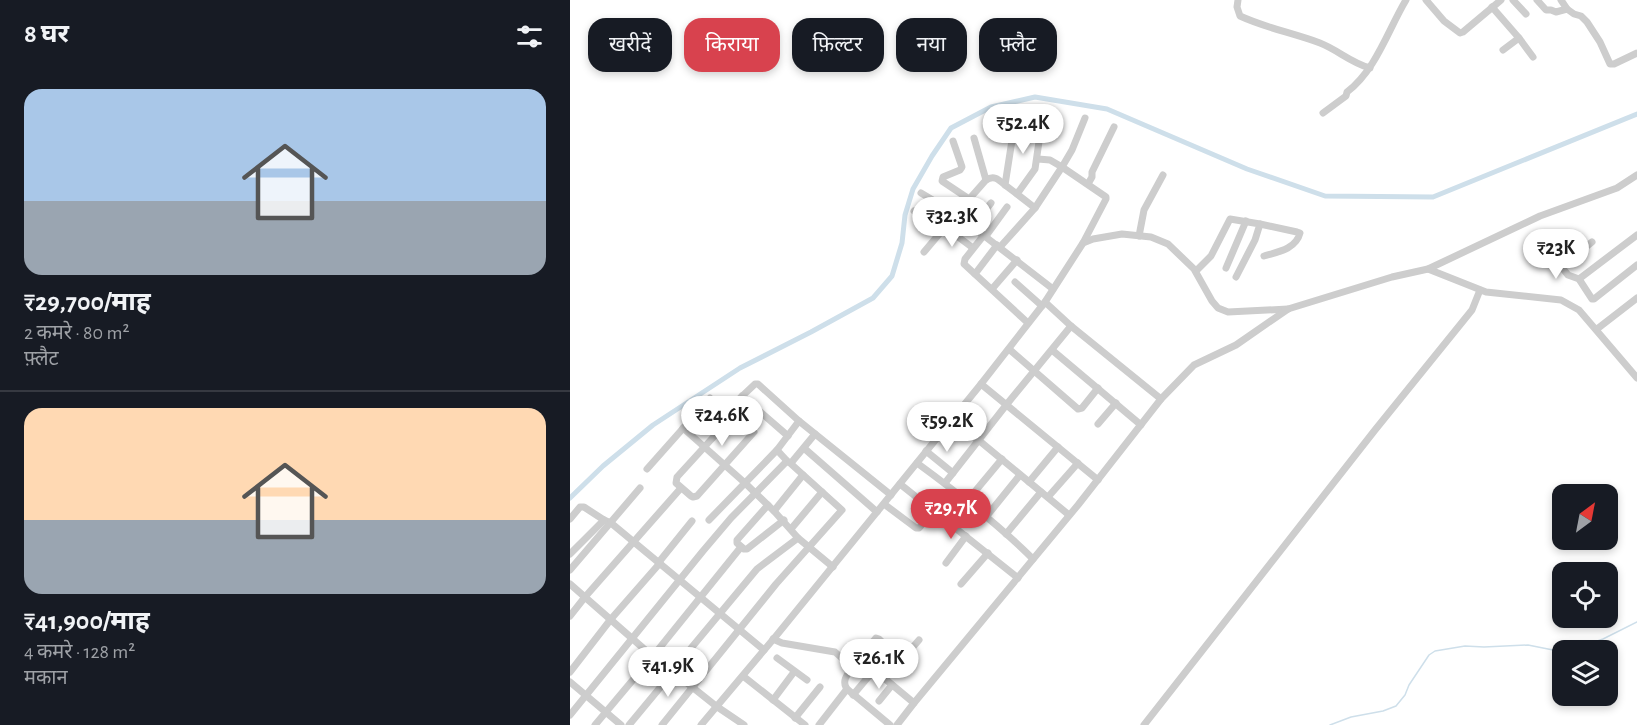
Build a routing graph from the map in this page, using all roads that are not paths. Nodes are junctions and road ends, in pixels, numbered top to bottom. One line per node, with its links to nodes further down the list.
1 (1238, 0): 15 (street)
2 (1406, 0): 15 (street)
3 (1426, 0): 8 (street)
4 (1501, 0): 8 (street)
5 (1513, 0): 10 (street)
6 (1538, 0): 9 (street)
7 (1560, 0): 9 (street)
8 (1492, 7): 11 (street)
9 (1567, 9): 13 (street)
10 (1526, 14)
11 (1519, 38): 12 (street); 14 (street)
12 (1503, 50)
13 (1637, 53)
14 (1533, 57)
15 (1370, 68): 16 (street)
16 (1323, 113)
17 (1085, 118): 24 (street)
18 (1016, 121): 28 (street)
19 (1042, 121): 23 (street)
20 (1114, 127): 29 (street)
21 (974, 138): 27 (street)
22 (952, 141): 32 (street)
23 (1038, 159): 24 (street); 31 (street)
24 (1062, 167): 29 (street); 35 (street)
25 (1163, 175): 44 (street)
26 (1637, 175): 56 (street)
27 (986, 180): 28 (street); 32 (street)
28 (1005, 184): 31 (street)
29 (1088, 184): 46 (street)
30 (921, 193): 37 (street)
31 (1017, 194): 35 (street)
32 (969, 199): 37 (street)
33 (991, 203): 40 (street)
34 (1007, 207): 42 (street)
35 (1035, 208): 47 (street)
36 (914, 211): 41 (street)
37 (956, 214): 40 (street); 41 (street)
38 (1246, 221): 39 (street); 55 (street); 57 (street)
39 (1260, 224): 51 (street); 59 (street)
40 (973, 226): 42 (street)
41 (945, 228): 48 (street); 49 (street)
42 (985, 235): 47 (street); 48 (street)
43 (1637, 235): 60 (street)
44 (1139, 236): 46 (street); 57 (street)
45 (1592, 242): 54 (street)
46 (1083, 243): 63 (street)
47 (999, 246): 52 (street); 58 (street)
48 (973, 248): 58 (street)
49 (924, 252)
50 (1552, 255): 54 (street)
51 (1264, 256)
52 (1017, 260): 62 (street); 63 (street)
53 (1637, 265): 60 (street)
54 (1561, 267): 60 (street)
55 (1226, 268)
56 (1428, 269): 64 (street); 67 (street)
57 (1196, 271): 67 (street)
58 (975, 274): 62 (street)
59 (1236, 277)
60 (1579, 279)
61 (1014, 282): 66 (street)
62 (992, 289): 68 (street)
63 (1053, 290): 66 (street)
64 (1480, 290): 70 (street); 194 (street)
65 (1637, 298): 70 (street)
66 (1043, 304): 68 (street); 69 (street)
67 (1288, 309): 78 (street)
68 (1028, 323): 71 (street)
69 (1071, 326): 72 (street); 78 (street)
70 (1597, 330): 74 (street)
71 (1009, 349): 73 (street); 75 (street)
72 (1052, 350): 73 (street); 76 (street)
73 (1034, 371): 76 (street); 80 (street)
74 (1637, 378)
75 (981, 384): 80 (street); 81 (street)
76 (1098, 388): 79 (street)
77 (710, 398): 86 (street)
78 (1161, 399): 85 (street)
79 (1116, 403): 84 (street); 85 (street)
80 (1007, 404): 90 (street); 91 (street)
81 (953, 419): 90 (street); 95 (street)
82 (729, 420): 92 (street)
83 (799, 421): 88 (street); 89 (street); 89 (street)
84 (1098, 424)
85 (1141, 425): 105 (street)
86 (683, 429): 92 (street); 101 (street)
87 (754, 432): 100 (street)
88 (815, 434): 93 (street); 115 (street)
89 (789, 436): 94 (street)
90 (979, 440): 96 (street); 102 (street)
91 (1058, 447): 99 (street); 106 (street)
92 (704, 448): 100 (street); 111 (street)
93 (805, 448): 97 (street); 122 (street)
94 (777, 450): 97 (street); 107 (street)
95 (926, 452): 98 (street); 102 (street)
96 (1002, 459): 104 (street); 117 (street)
97 (788, 462): 103 (street); 114 (street)
98 (917, 462): 108 (street); 109 (street)
99 (1078, 462): 105 (street); 116 (street)
100 (725, 465): 107 (street); 111 (street)
101 (647, 469)
102 (953, 473): 108 (street)
103 (804, 475): 112 (street); 120 (street)
104 (1020, 475): 106 (street); 124 (street)
105 (1098, 480): 123 (street)
106 (1029, 482): 113 (street)
107 (745, 483): 114 (street); 127 (street)
108 (945, 483): 117 (street)
109 (900, 484): 115 (street); 121 (street)
110 (640, 488): 130 (street)
111 (681, 488): 135 (street)
112 (822, 492): 131 (street); 137 (street)
113 (1041, 492): 116 (street); 132 (street)
114 (755, 493): 119 (street); 146 (street)
115 (891, 495): 118 (street)
116 (1048, 497): 123 (street)
117 (967, 501): 124 (street)
118 (884, 504): 121 (street); 122 (street)
119 (768, 505): 120 (street); 136 (street)
120 (774, 511): 128 (street)
121 (934, 511): 133 (street)
122 (877, 512): 143 (street)
123 (1070, 515): 140 (street)
124 (986, 518): 132 (street)
125 (570, 519): 126 (street)
126 (604, 520): 130 (street); 139 (street)
127 (708, 520)
128 (784, 520): 131 (street); 136 (street)
129 (692, 521): 141 (street)
130 (611, 523): 135 (street); 144 (street)
131 (791, 529): 134 (street)
132 (1006, 534): 140 (street)
133 (966, 536): 138 (street); 142 (street)
134 (798, 538): 137 (street); 151 (street)
135 (635, 541): 141 (street); 149 (street)
136 (741, 547): 150 (street)
137 (809, 548): 143 (street); 154 (street)
138 (988, 553): 145 (street); 148 (street)
139 (570, 554)
140 (1033, 560): 145 (street)
141 (660, 562): 146 (street); 153 (street)
142 (946, 563)
143 (833, 567): 156 (street)
144 (570, 570)
145 (1018, 578): 180 (street)
146 (681, 580): 150 (street); 155 (street)
147 (570, 584): 149 (street)
148 (961, 584)
149 (585, 597): 152 (street); 153 (street)
150 (700, 597): 151 (street); 159 (street)
151 (720, 613): 154 (street); 166 (street)
152 (570, 616)
153 (611, 619): 155 (street); 165 (street)
154 (739, 630): 158 (street); 174 (street)
155 (632, 638): 159 (street); 177 (street)
156 (773, 639): 158 (street); 163 (street)
157 (919, 640): 162 (street)
158 (764, 651): 168 (street)
159 (653, 656): 166 (street); 182 (street)
160 (777, 658): 167 (street)
161 (860, 658): 162 (street); 163 (street); 164 (street)
162 (901, 660): 169 (street)
163 (852, 667): 175 (street)
164 (874, 670): 169 (street); 176 (street)
165 (570, 672)
166 (673, 672): 174 (street); 187 (street)
167 (794, 672): 170 (street); 178 (street)
168 (742, 675): 178 (street); 181 (street)
169 (885, 679): 172 (street)
170 (807, 680)
171 (570, 682): 177 (street)
172 (892, 685): 179 (street); 180 (street)
173 (820, 687): 184 (street)
174 (693, 688): 181 (street); 188 (street)
175 (847, 689): 176 (street); 191 (street)
176 (853, 694): 192 (street)
177 (586, 696): 182 (street); 183 (street)
178 (773, 700): 184 (street)
179 (879, 701)
180 (914, 703): 193 (street)
181 (716, 706): 189 (street); 190 (street)
182 (605, 712): 185 (street); 186 (street)
183 (570, 715)
184 (800, 723)
185 (595, 725)
186 (621, 725)
187 (629, 725)
188 (662, 725)
189 (701, 725)
190 (744, 725)
191 (819, 725)
192 (890, 725)
193 (897, 725)
194 (1144, 725)

